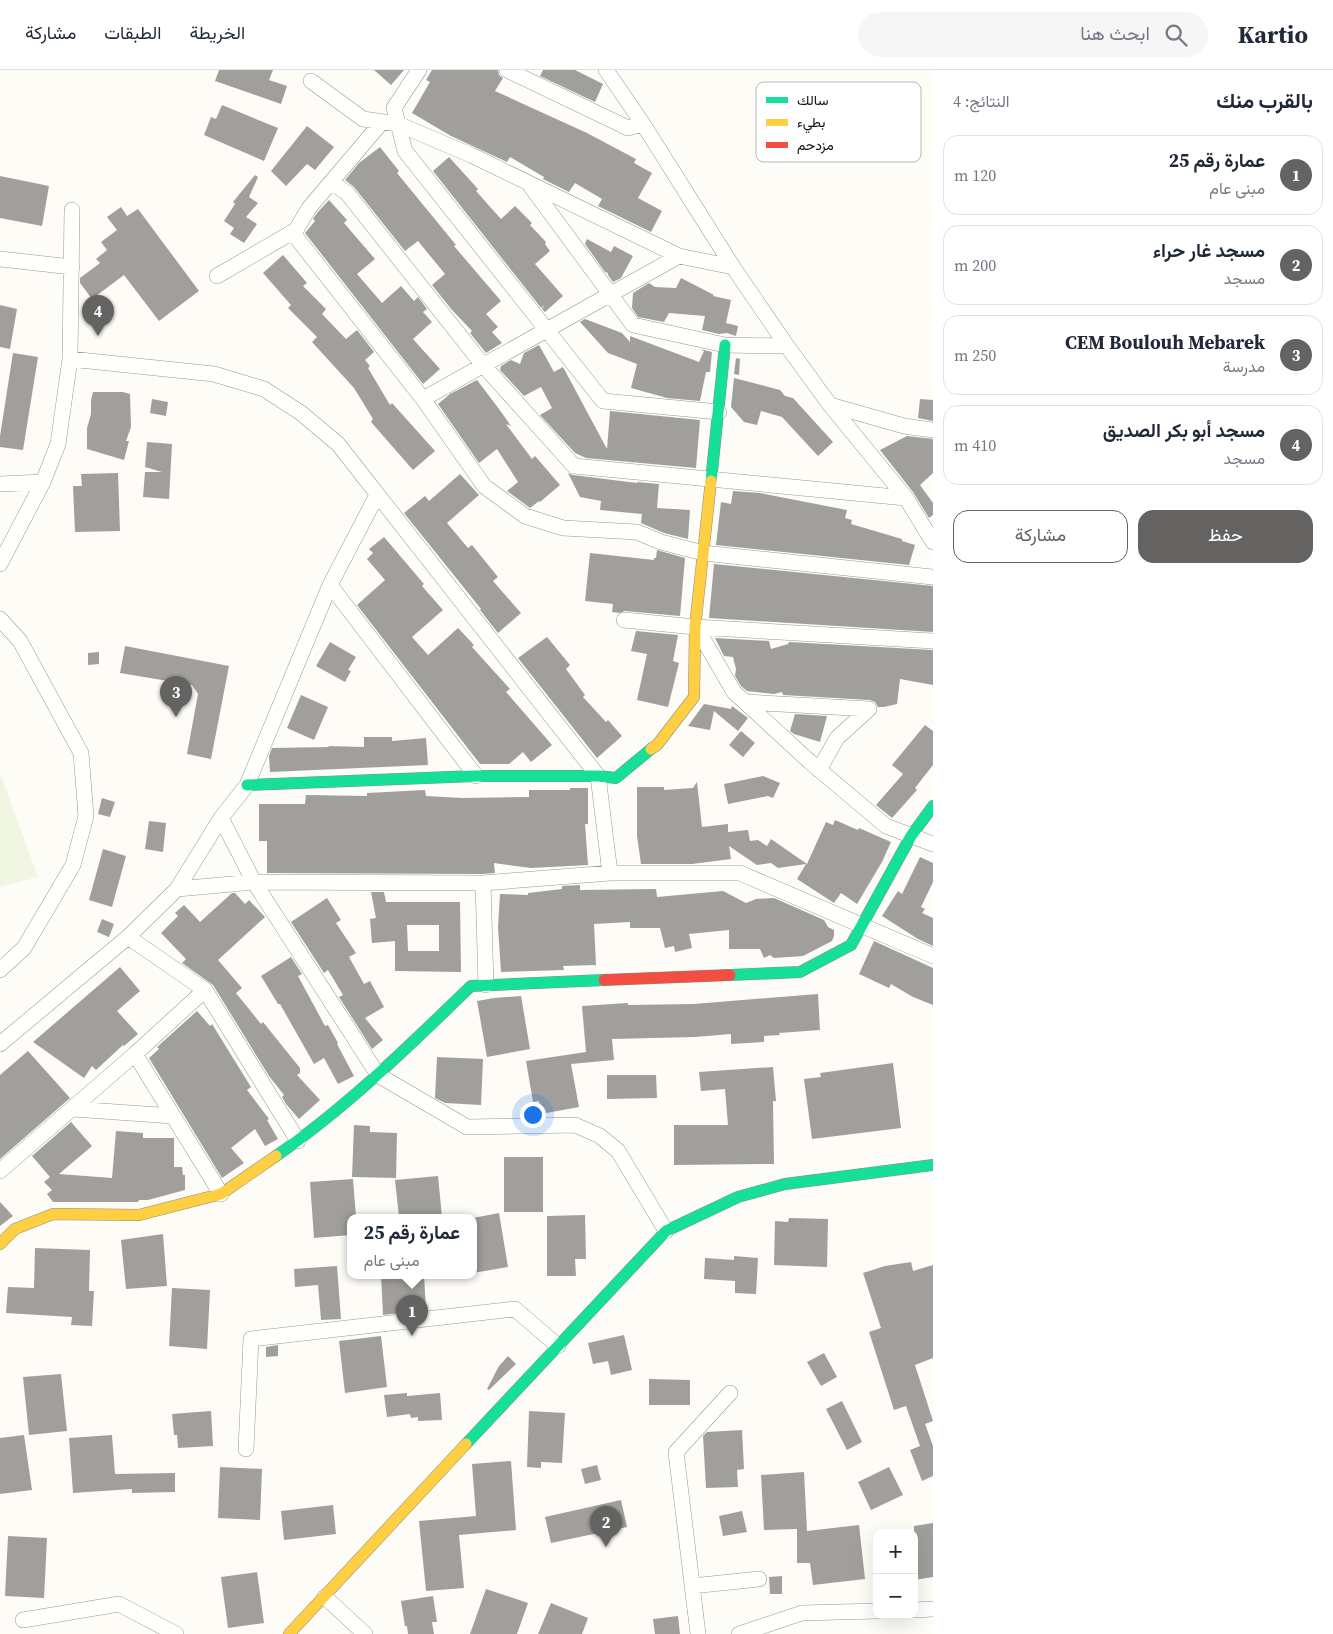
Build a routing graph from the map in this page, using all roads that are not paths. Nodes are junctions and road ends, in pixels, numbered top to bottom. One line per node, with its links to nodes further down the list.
1 (419, 70): 6 (street)
2 (507, 70): 7 (street)
3 (606, 70): 7 (street)
4 (310, 81): 5 (street)
5 (382, 122): 6 (street); 8 (street)
6 (398, 124): 9 (street); 18 (street)
7 (643, 124): 15 (street)
8 (330, 182): 11 (street); 22 (street)
9 (528, 183): 12 (street); 17 (street)
10 (72, 210): 14 (street)
11 (292, 232): 16 (street); 23 (street)
12 (679, 256): 15 (street); 17 (street)
13 (0, 259): 14 (street)
14 (72, 267): 21 (street)
15 (733, 267): 20 (street)
16 (217, 276)
17 (610, 294): 18 (street); 19 (street)
18 (546, 330): 22 (street); 25 (street)
19 (725, 345): 20 (street); 25 (street)
20 (787, 346): 24 (street)
21 (70, 359): 28 (street); 30 (street)
22 (483, 366): 23 (street); 27 (street)
23 (423, 399): 33 (street)
24 (830, 405): 26 (street); 31 (street)
25 (719, 412): 27 (street)
26 (933, 430)
27 (712, 478): 31 (street); 33 (street)
28 (42, 482): 29 (street); 34 (street)
29 (0, 484)
30 (378, 495): 36 (street); 44 (street)
31 (906, 498): 32 (street)
32 (933, 542)
33 (703, 553): 35 (street); 39 (street)
34 (0, 564)
35 (933, 577)
36 (330, 585): 43 (street); 45 (street)
37 (0, 619): 57 (street)
38 (624, 620): 39 (street)
39 (695, 626): 40 (street); 41 (street); 44 (street)
40 (933, 641)
41 (745, 702): 42 (street); 42 (street)
42 (819, 770): 48 (street)
43 (476, 776): 44 (street); 45 (street)
44 (598, 776): 50 (street)
45 (247, 785): 47 (street)
46 (933, 806): 48 (street)
47 (221, 818): 51 (street); 53 (street)
48 (911, 836): 49 (street); 54 (street)
49 (933, 844)
50 (610, 873): 52 (street); 54 (street)
51 (254, 882): 52 (street); 53 (street); 62 (street)
52 (483, 883): 58 (street)
53 (177, 889): 55 (street)
54 (863, 926): 56 (street); 58 (street)
55 (128, 937): 59 (street); 60 (street)
56 (933, 956)
57 (0, 970)
58 (486, 985): 62 (street)
59 (205, 990): 61 (street); 65 (street)
60 (0, 1044)
61 (135, 1054): 63 (street); 64 (street)
62 (378, 1075): 65 (street); 69 (street)
63 (73, 1109): 64 (street); 67 (street)
64 (173, 1116): 68 (street)
65 (298, 1141): 68 (street)
66 (933, 1165): 69 (street)
67 (0, 1171)
68 (221, 1194): 70 (street)
69 (666, 1231): 71 (street)
70 (0, 1244)
71 (558, 1346): 73 (street); 76 (street)
72 (730, 1392): 75 (street)
73 (246, 1449)
74 (760, 1579): 75 (street)
75 (692, 1586): 84 (street)
76 (325, 1597): 82 (street); 83 (street)
77 (933, 1609): 78 (street)
78 (918, 1610)
79 (873, 1611): 85 (street)
80 (23, 1620): 81 (street)
81 (176, 1634)
82 (290, 1634)
83 (366, 1634)
84 (698, 1634)
85 (739, 1634)

